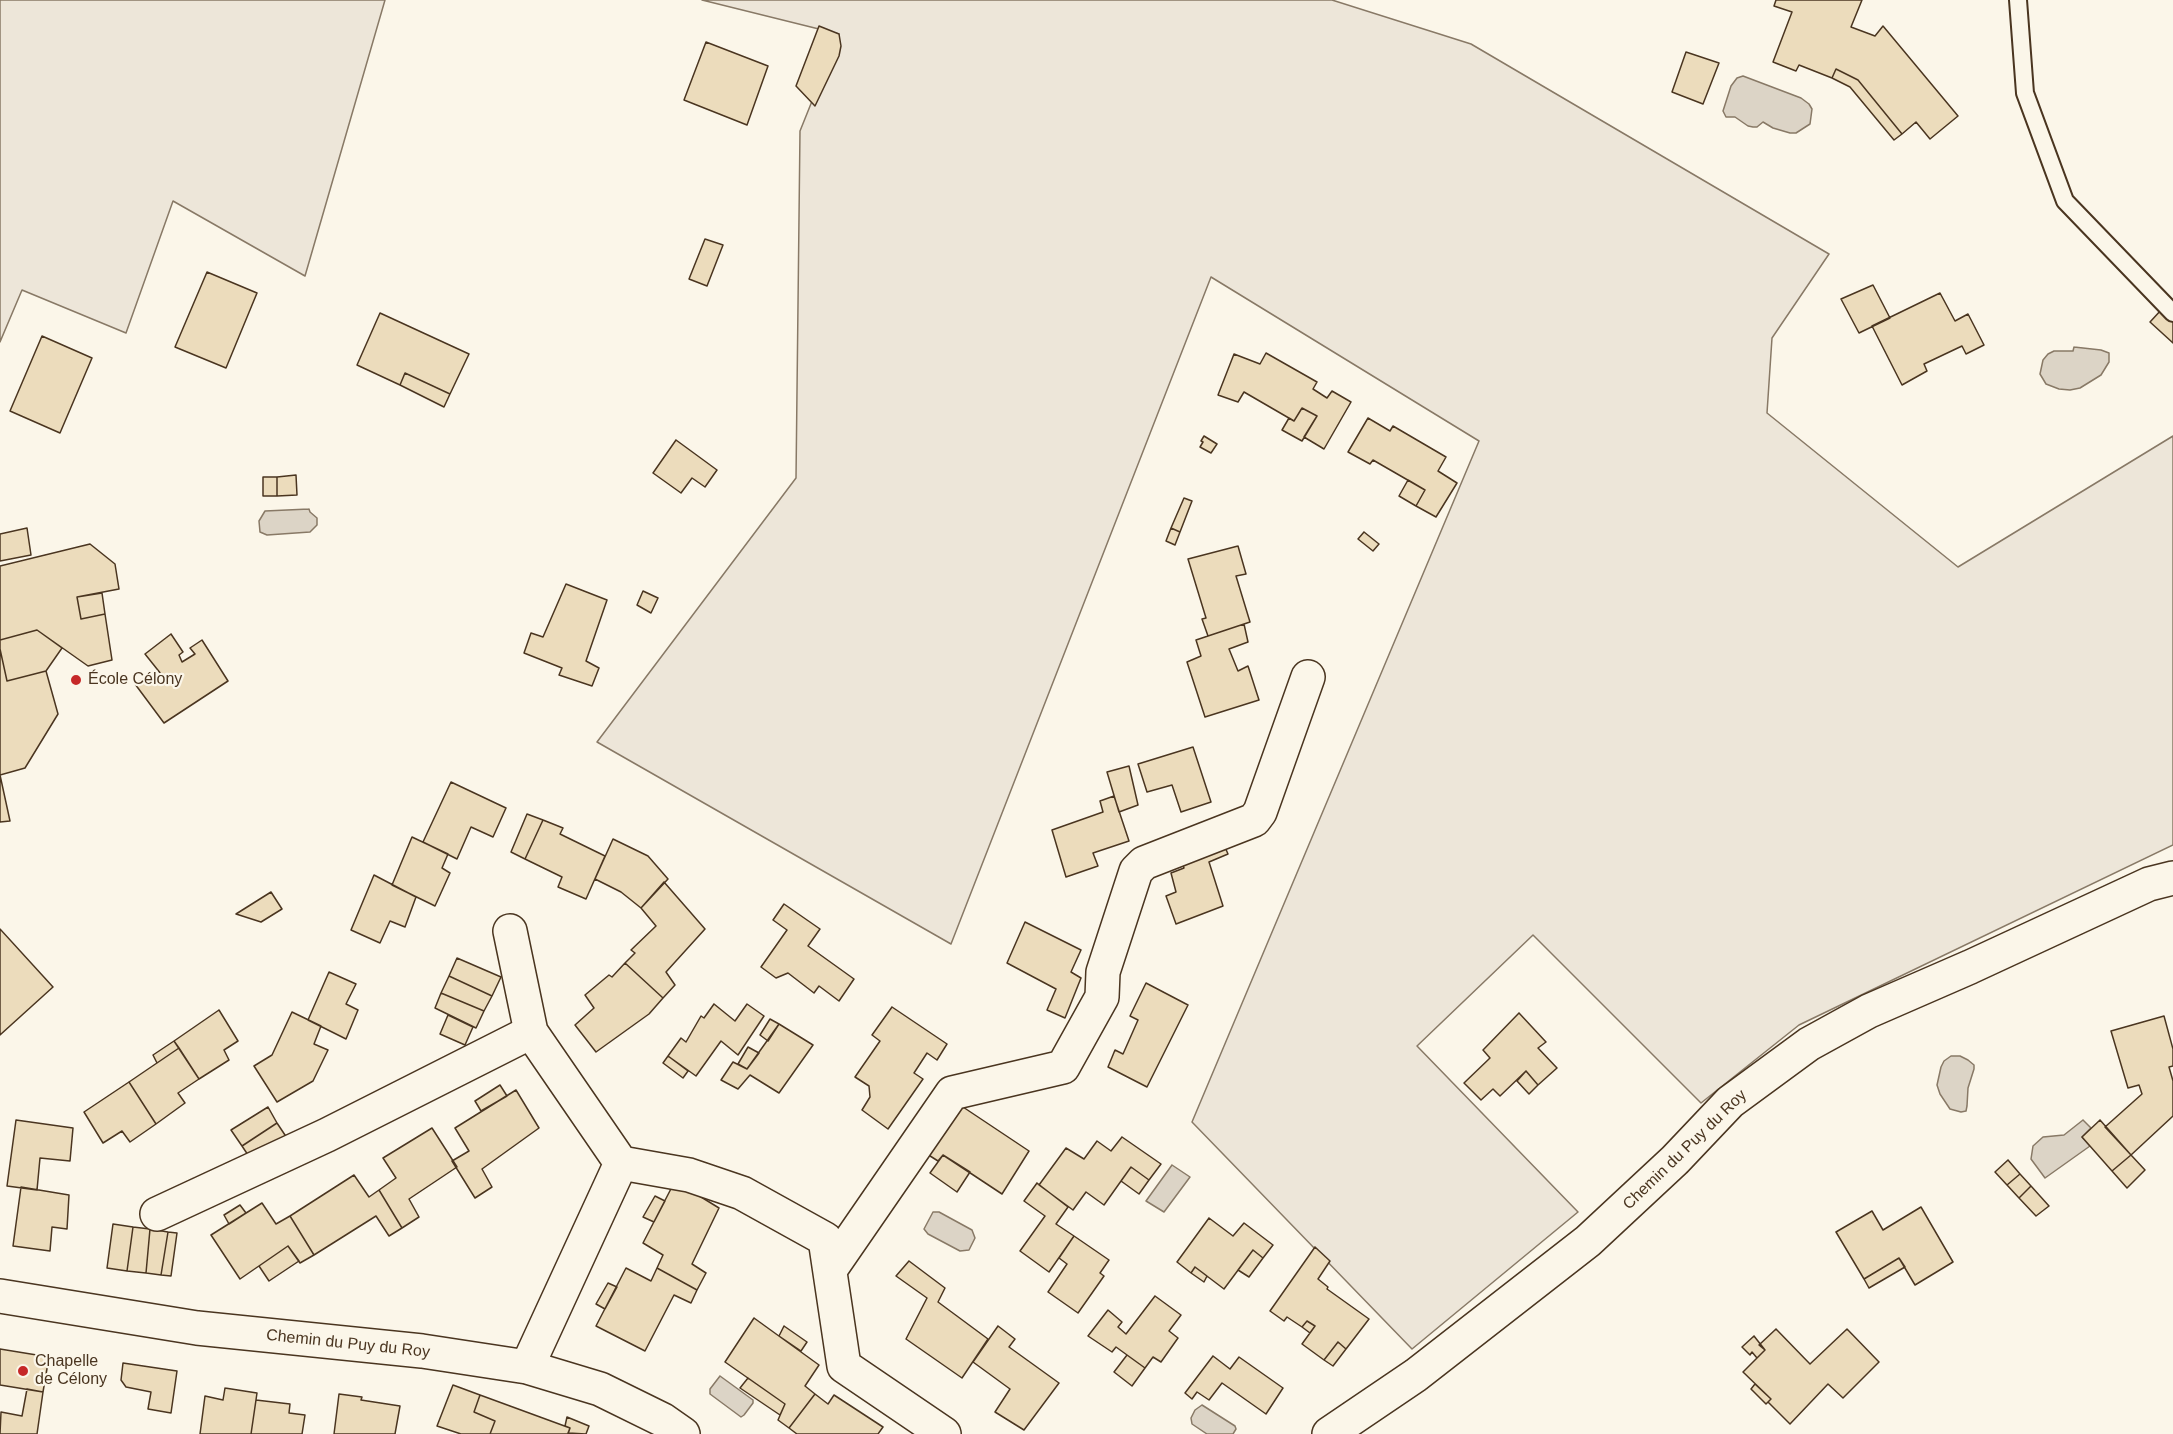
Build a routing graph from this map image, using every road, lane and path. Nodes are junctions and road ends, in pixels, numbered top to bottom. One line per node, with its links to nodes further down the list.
1 (2018, 0): 2 (lane)
2 (2173, 313)
3 (1308, 677): 9 (street)
4 (2173, 878): 14 (street, Chemin du Puy du Roy)
5 (510, 931): 6 (street)
6 (531, 1032): 7 (street); 8 (street)
7 (621, 1163): 9 (street); 11 (street)
8 (157, 1214)
9 (830, 1270): 13 (street)
10 (0, 1296): 11 (street, Chemin du Puy du Roy)
11 (527, 1367): 12 (street, Chemin du Puy du Roy)
12 (683, 1434)
13 (944, 1434)
14 (1329, 1434)

